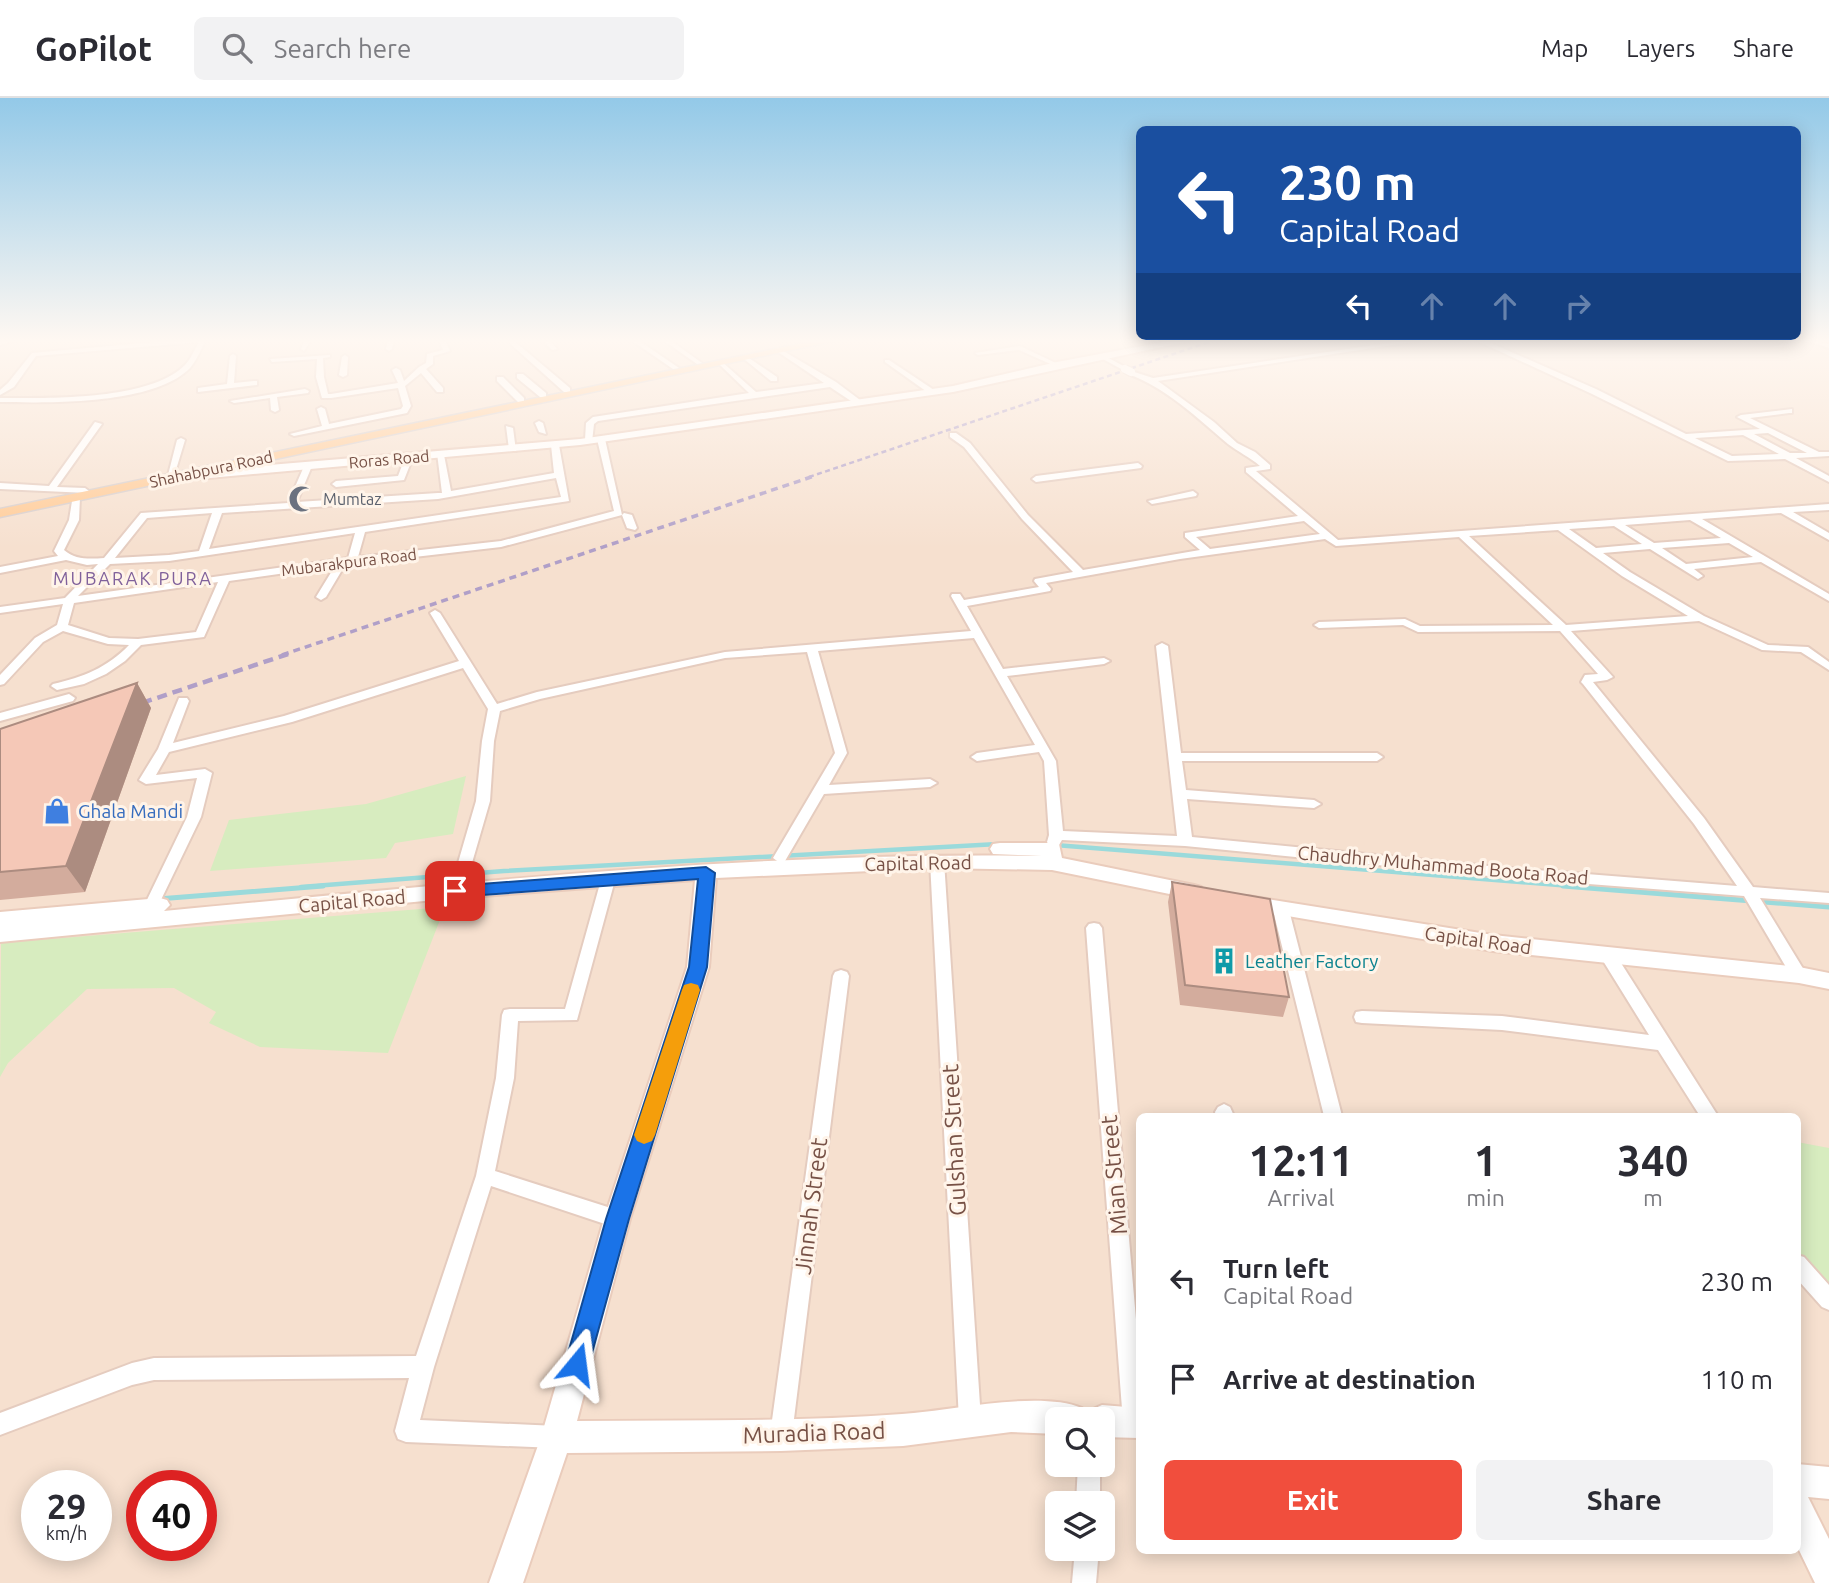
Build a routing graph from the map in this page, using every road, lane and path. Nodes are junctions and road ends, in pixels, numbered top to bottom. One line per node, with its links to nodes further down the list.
1 (321, 409): 10 (street)
2 (403, 409): 10 (street)
3 (477, 409): 29 (main road)
4 (484, 409): 29 (main road, Shahabpura Road)
5 (660, 409): 19 (street)
6 (815, 409): 19 (street, Roras Road)
7 (1191, 409): 47 (street)
8 (1629, 409): 17 (street)
9 (1788, 411): 13 (street)
10 (325, 423): 15 (street)
11 (98, 424): 35 (street)
12 (509, 428): 21 (street)
13 (1770, 431): 14 (street); 24 (street)
14 (1744, 433): 17 (street); 26 (street)
15 (294, 434)
16 (953, 435): 66 (street)
17 (1687, 436): 26 (street)
18 (181, 440): 29 (street)
19 (595, 440): 20 (street, Roras Road); 62 (street, Mubarakpura Road)
20 (555, 445): 21 (street, Roras Road); 30 (street)
21 (513, 449): 23 (street, Roras Road)
22 (1829, 454): 24 (street)
23 (440, 455): 25 (street, Roras Road); 37 (street)
24 (1817, 455): 26 (street)
25 (409, 457): 27 (street, Roras Road); 33 (street)
26 (1789, 457): 32 (street)
27 (308, 466): 29 (street, Roras Road); 40 (street)
28 (1138, 466): 31 (street)
29 (170, 475): 36 (main road, Shahabpura Road)
30 (559, 475): 37 (street); 51 (street)
31 (1036, 479)
32 (1829, 479)
33 (337, 485)
34 (0, 486): 35 (street)
35 (51, 489): 36 (street)
36 (80, 494): 44 (main road, Shahabpura Road); 60 (street)
37 (447, 494): 40 (street)
38 (1193, 494): 39 (street)
39 (1152, 501)
40 (291, 506): 42 (street)
41 (1829, 506): 43 (street)
42 (218, 510): 59 (street); 63 (street)
43 (1783, 510): 46 (street); 54 (street)
44 (0, 511)
45 (626, 514): 49 (street)
46 (1692, 517): 48 (street); 55 (street)
47 (1305, 518): 53 (street); 57 (street)
48 (1616, 523): 50 (street); 56 (street)
49 (632, 528)
50 (1562, 528): 52 (street); 58 (street)
51 (361, 530): 59 (street); 62 (street)
52 (1462, 535): 53 (street); 77 (street)
53 (1325, 537): 57 (street)
54 (1829, 537)
55 (1730, 540): 56 (street); 61 (street)
56 (1652, 547): 58 (street); 64 (street)
57 (1208, 551): 66 (street)
58 (1595, 551): 74 (street)
59 (203, 553): 63 (street)
60 (66, 557): 63 (street); 65 (street)
61 (1764, 559): 64 (street); 71 (street)
62 (347, 561): 68 (street, Mubarakpura Road); 69 (street)
63 (106, 562): 70 (street)
64 (1684, 567): 67 (street)
65 (0, 570)
66 (1080, 573): 78 (street)
67 (1698, 576)
68 (225, 578): 70 (street, Mubarakpura Road); 79 (street)
69 (321, 597)
70 (70, 598): 72 (street, Mubarakpura Road); 76 (street)
71 (1829, 598)
72 (0, 610)
73 (435, 613): 83 (street)
74 (1700, 618): 77 (street); 84 (street)
75 (1320, 625): 77 (street)
76 (62, 627): 79 (street); 85 (street)
77 (1563, 628): 109 (street)
78 (978, 634): 81 (street); 86 (street)
79 (138, 642): 88 (street)
80 (1162, 646): 96 (street)
81 (812, 649): 91 (street); 99 (street)
82 (1104, 661): 86 (street)
83 (466, 663): 91 (street); 94 (street)
84 (1829, 667)
85 (6, 670): 87 (street)
86 (1000, 673): 93 (street)
87 (0, 682)
88 (57, 686)
89 (69, 698): 92 (street)
90 (183, 701): 94 (street)
91 (494, 709): 108 (street)
92 (0, 717)
93 (1042, 748): 95 (street); 103 (street)
94 (163, 750): 111 (street)
95 (977, 757)
96 (1175, 757): 97 (street); 100 (street)
97 (1377, 757)
98 (930, 783): 99 (street)
99 (818, 790): 104 (street)
100 (1179, 794): 101 (street); 102 (street)
101 (1314, 804)
102 (1185, 841): 103 (street, Chaudhry Muhammad Boota Road); 109 (street, Chaudhry Muhammad Boota Road)
103 (1053, 849): 104 (street); 105 (street, Capital Road); 112 (street, Capital Road)
104 (780, 858): 105 (street, Capital Road); 106 (street, Capital Road); 108 (street)
105 (937, 861): 131 (street, Gulshan Street)
106 (706, 873): 107 (street, Capital Road); 125 (street)
107 (608, 880): 108 (street, Capital Road); 124 (street)
108 (458, 886): 111 (street); 115 (street, Capital Road)
109 (1748, 891): 110 (street, Chaudhry Muhammad Boota Road); 117 (street)
110 (1829, 898)
111 (151, 906): 113 (street)
112 (1281, 910): 116 (street, Capital Road); 122 (street)
113 (0, 919)
114 (1094, 928): 129 (street, Mian Street)
115 (0, 934)
116 (1608, 956): 117 (street, Capital Road); 121 (street)
117 (1799, 975): 119 (street, Capital Road)
118 (841, 976): 135 (street, Jinnah Street)
119 (1829, 981)
120 (1362, 1017): 121 (street)
121 (1663, 1044): 123 (street)
122 (1332, 1113)
123 (1707, 1113)
124 (485, 1176): 125 (street); 128 (street)
125 (617, 1219): 136 (street)
126 (1801, 1268): 127 (street)
127 (1829, 1300)
128 (423, 1367): 134 (street); 136 (street)
129 (1136, 1411)
130 (1045, 1418): 131 (street, Muradia Road)
131 (970, 1420): 135 (street, Muradia Road)
132 (1115, 1422): 133 (street)
133 (1136, 1423)
134 (0, 1424)
135 (781, 1435): 136 (street, Muradia Road)
136 (557, 1437): 142 (street)
137 (1801, 1480): 138 (street)
138 (1829, 1483)
139 (1801, 1517): 141 (street)
140 (1086, 1561): 143 (street)
141 (1829, 1575)
142 (506, 1583)
143 (1084, 1583)

